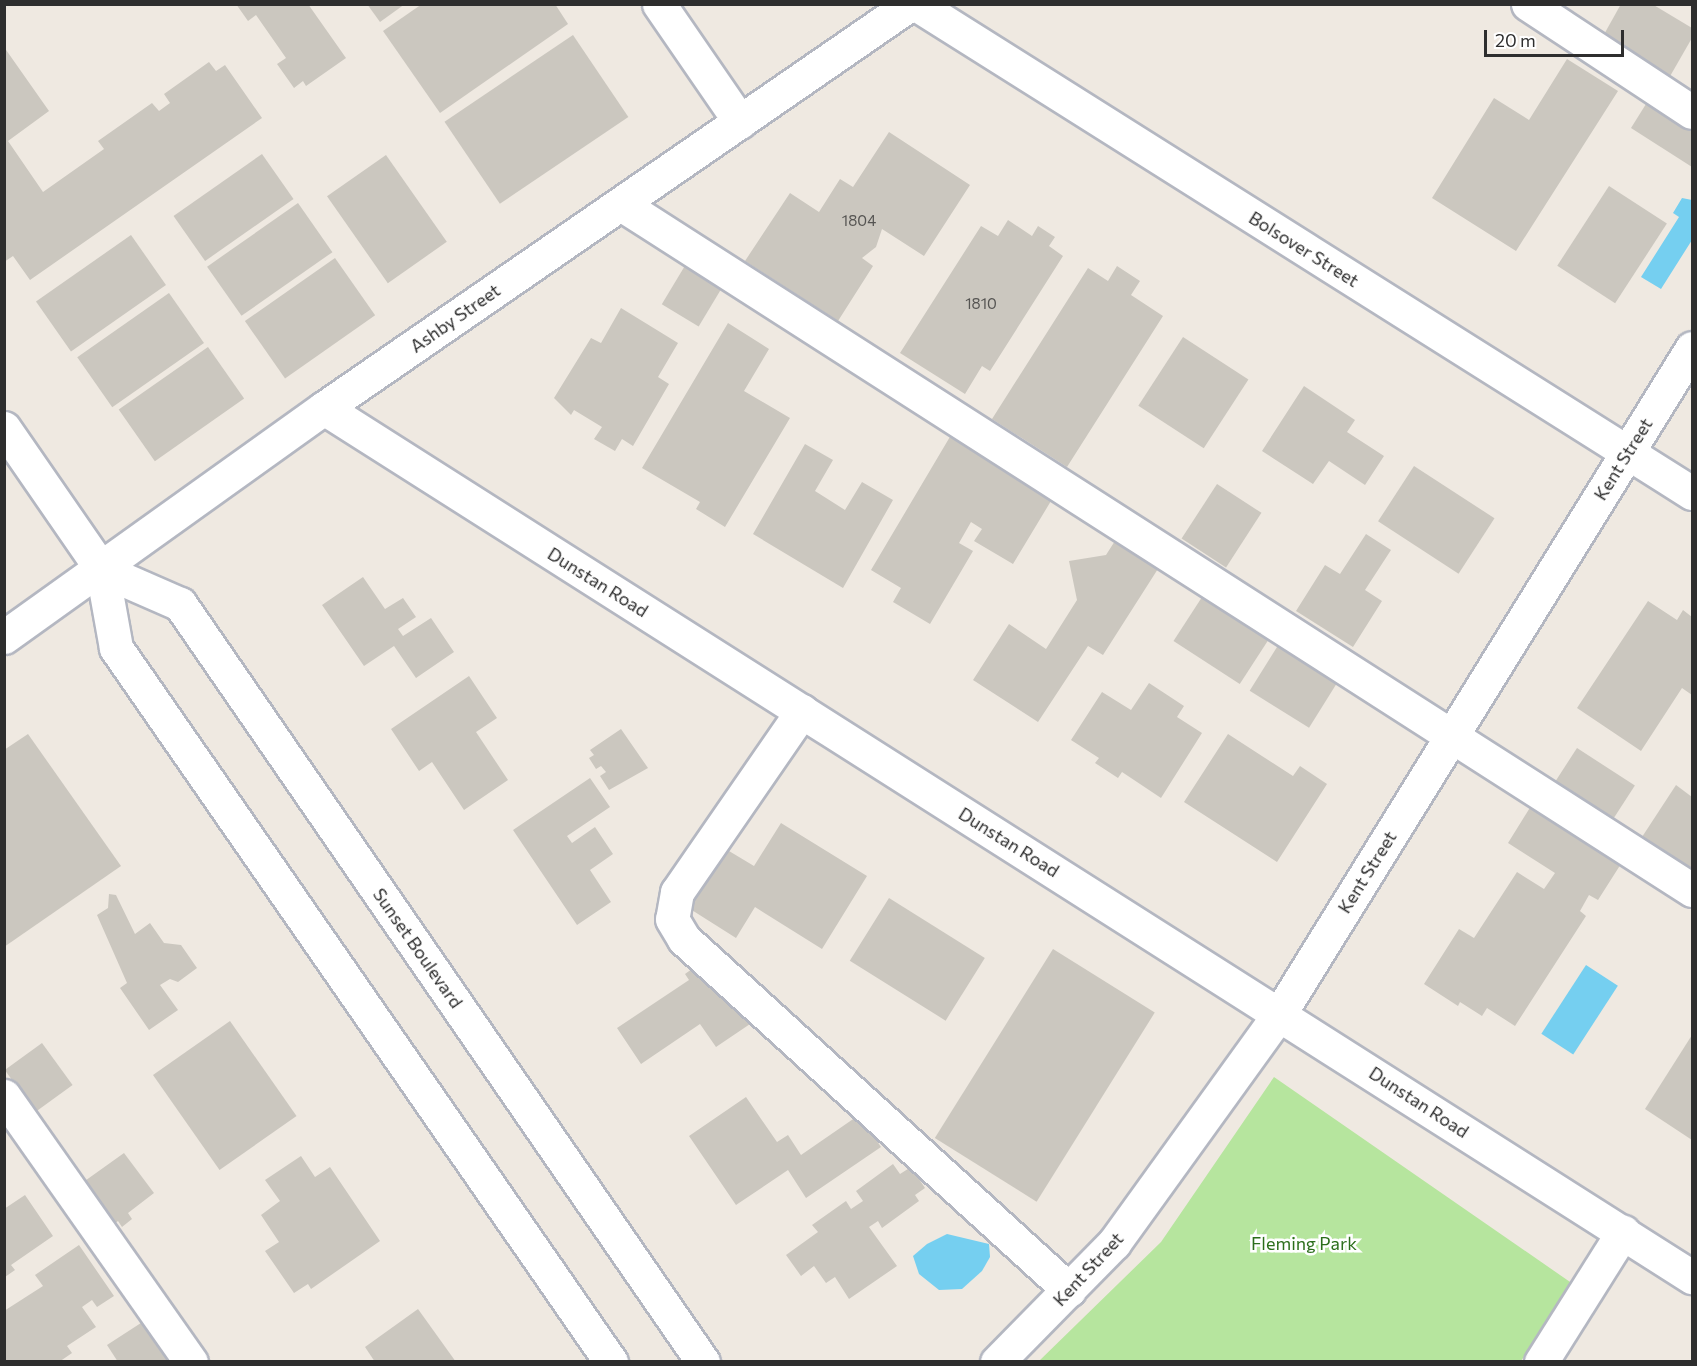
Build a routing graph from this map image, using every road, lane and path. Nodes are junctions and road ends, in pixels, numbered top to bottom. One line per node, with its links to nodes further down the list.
1 (658, 4): 6 (street)
2 (910, 4): 6 (street, Ashby Street)
3 (916, 4): 11 (street, Bolsover Street)
4 (1528, 4): 5 (street)
5 (1692, 112)
6 (740, 122): 7 (street, Ashby Street)
7 (621, 204): 9 (street, Ashby Street); 16 (street)
8 (1692, 348): 11 (street, Kent Street)
9 (324, 408): 13 (street, Ashby Street); 15 (street, Dunstan Road)
10 (4, 428): 13 (street)
11 (1628, 452): 12 (street, Bolsover Street); 16 (street, Kent Street)
12 (1692, 494)
13 (102, 570): 14 (street, Ashby Street); 24 (street); 25 (street, Sunset Boulevard)
14 (4, 637)
15 (802, 711): 18 (street, Dunstan Road); 22 (street)
16 (1452, 735): 17 (street); 18 (street, Kent Street)
17 (1692, 890)
18 (1280, 1013): 20 (street, Dunstan Road); 22 (street, Kent Street)
19 (4, 1096): 23 (street)
20 (1623, 1232): 21 (street, Dunstan Road); 27 (street)
21 (1692, 1276)
22 (1069, 1290): 26 (street, Kent Street)
23 (191, 1362)
24 (611, 1362)
25 (703, 1362)
26 (997, 1362)
27 (1541, 1362)

